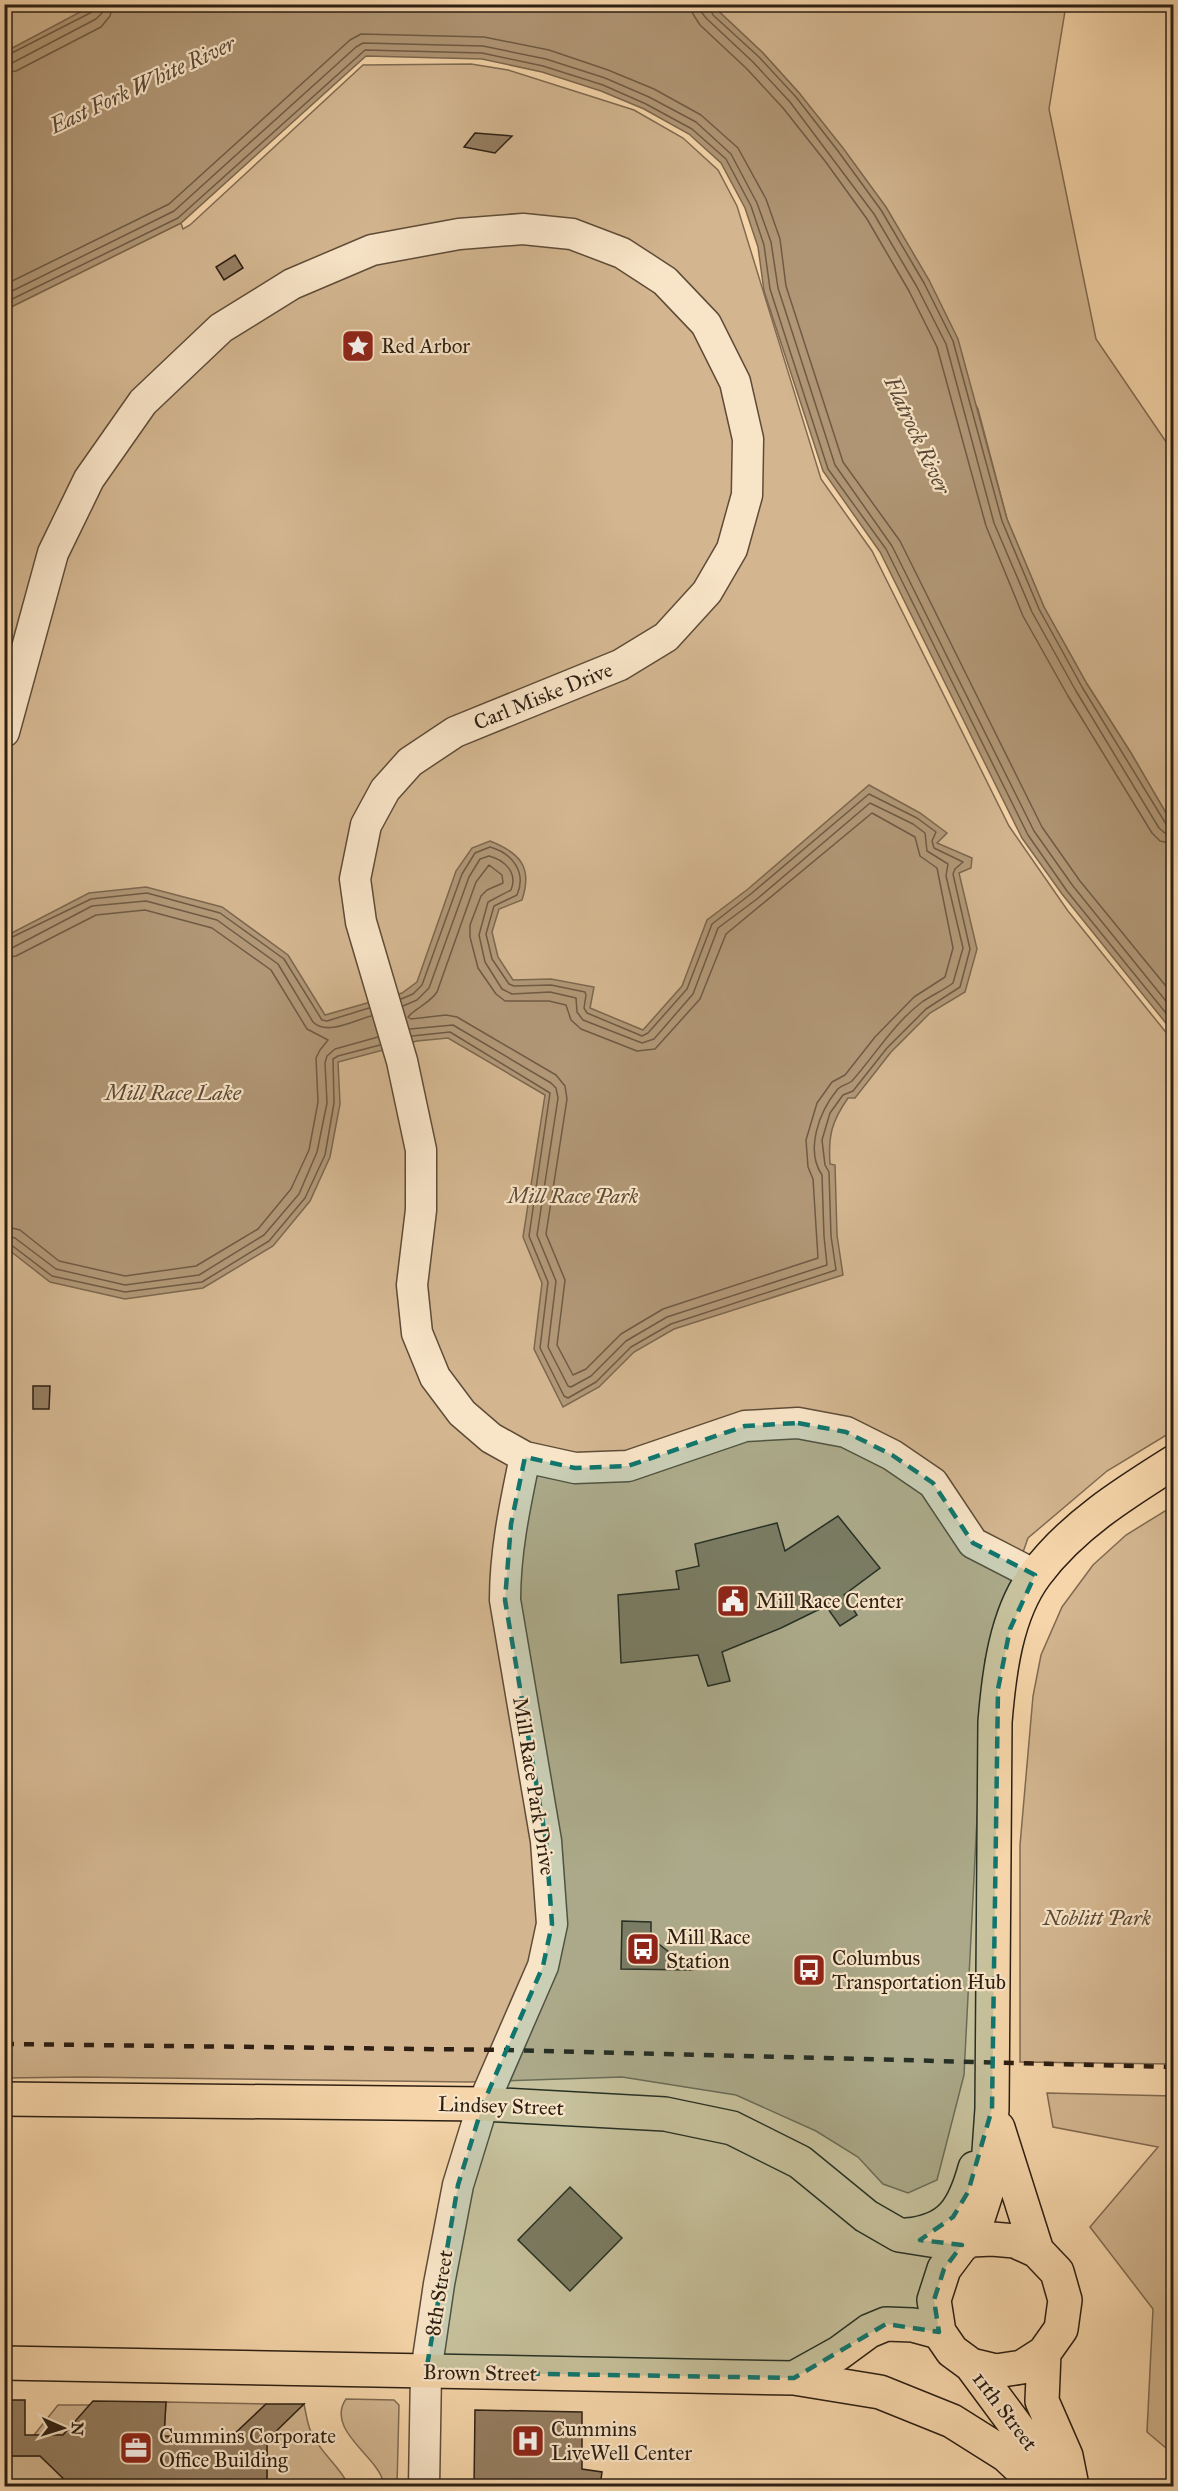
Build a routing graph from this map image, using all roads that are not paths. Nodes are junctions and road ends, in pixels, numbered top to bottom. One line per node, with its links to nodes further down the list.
1 (4, 732): 2 (street, Carl Miske Drive)
2 (525, 1457): 4 (street, Carl Miske Drive); 6 (street, Mill Race Park Drive)
3 (1173, 1462): 4 (main road)
4 (1035, 1575): 7 (main road)
5 (4, 2099): 6 (main road, Lindsey Street)
6 (483, 2104): 8 (main road, Lindsey Street); 15 (street, 8th Street)
7 (992, 2109): 8 (main road); 9 (main road); 10 (main road)
8 (899, 2235): 9 (main road, Lindsey Street)
9 (967, 2243): 10 (main road); 11 (main road)
10 (1037, 2251): 12 (main road)
11 (939, 2332): 14 (main road); 16 (main road)
12 (1044, 2354): 14 (main road); 20 (main road, 11th Street)
13 (4, 2363): 15 (main road, Brown Street)
14 (970, 2364): 19 (main road, 11th Street)
15 (426, 2372): 16 (main road, Brown Street); 17 (street, 8th Street)
16 (794, 2379): 18 (main road, Brown Street)
17 (424, 2487)
18 (1038, 2487)
19 (1061, 2487)
20 (1072, 2487)

